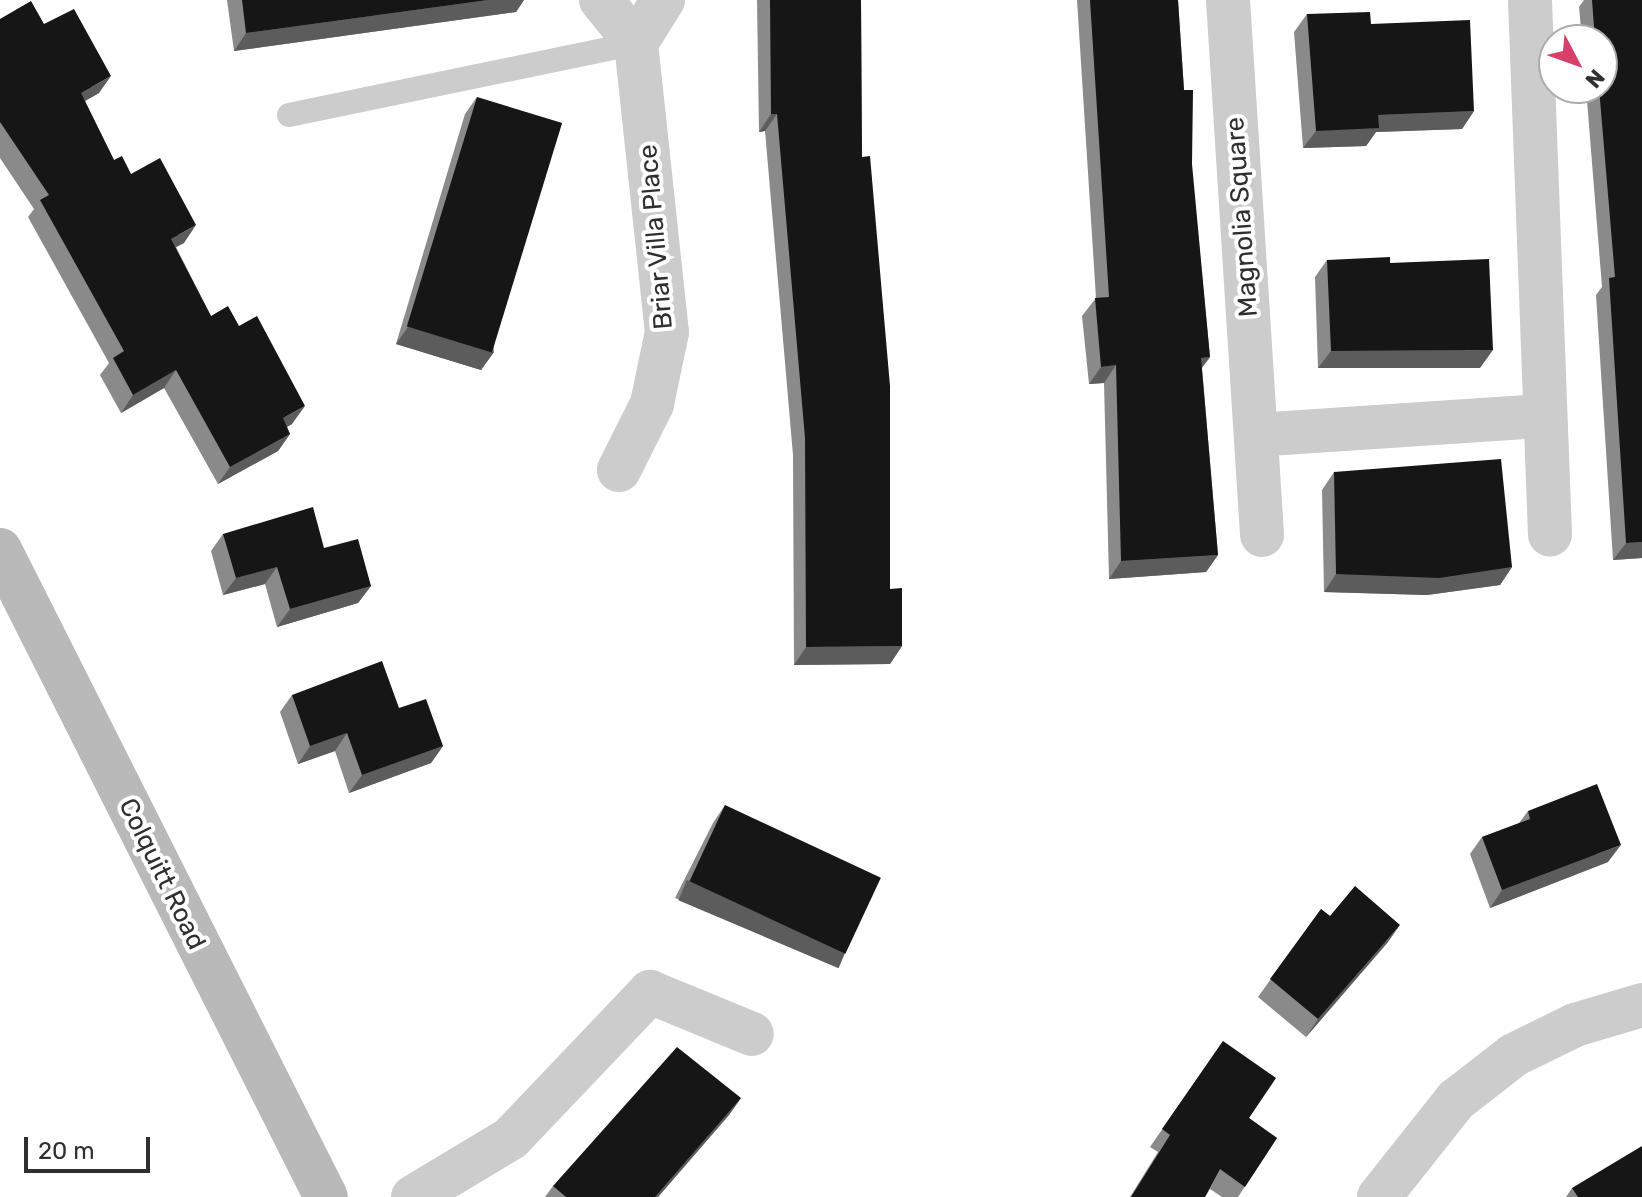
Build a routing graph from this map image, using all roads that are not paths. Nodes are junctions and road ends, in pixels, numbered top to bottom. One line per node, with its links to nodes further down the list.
1 (601, 0): 5 (street)
2 (663, 0): 5 (street)
3 (1228, 0): 8 (street, Magnolia Square)
4 (1530, 0): 7 (street)
5 (636, 43): 6 (lane); 9 (street, Briar Villa Place)
6 (289, 115)
7 (1544, 416): 8 (street); 11 (street)
8 (1256, 435): 10 (street, Magnolia Square)
9 (619, 470)
10 (1262, 535)
11 (1550, 535)
12 (0, 550): 15 (street, Colquitt Road)
13 (1642, 1005): 17 (street)
14 (752, 1034): 16 (street)
15 (326, 1197)
16 (413, 1197)
17 (1379, 1197)

